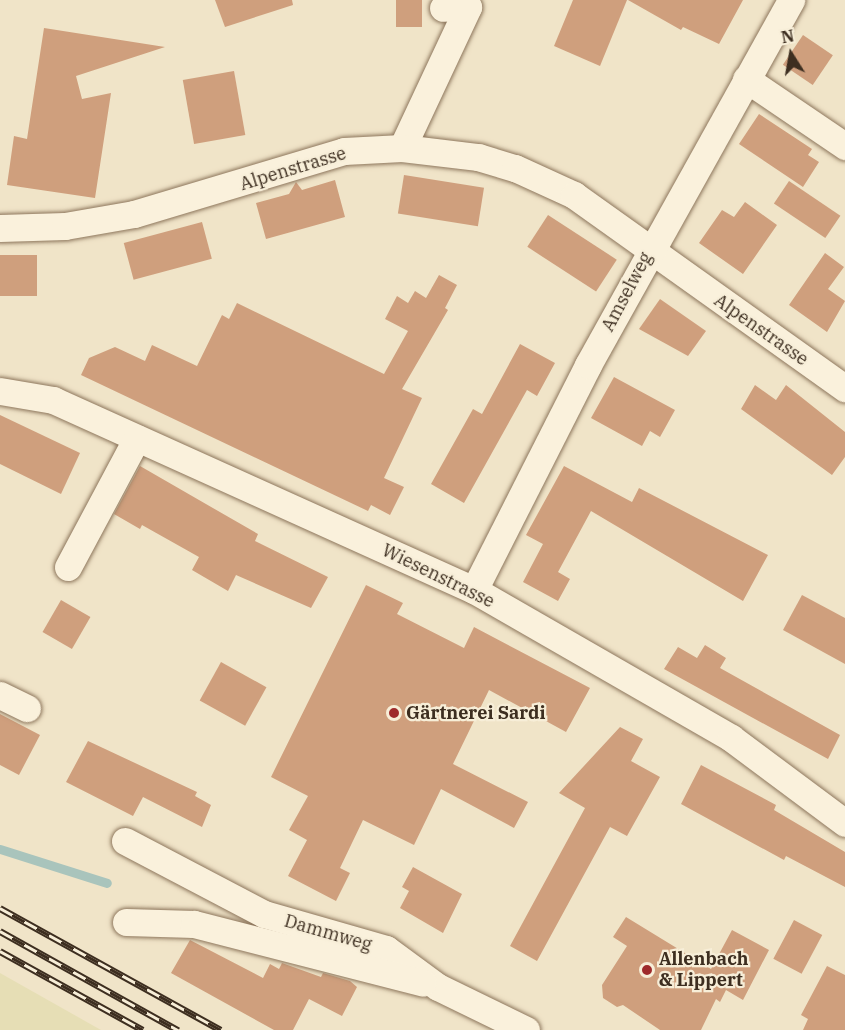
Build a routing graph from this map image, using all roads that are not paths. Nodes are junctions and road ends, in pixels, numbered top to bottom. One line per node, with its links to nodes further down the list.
1 (791, 0): 3 (street, Amselweg)
2 (443, 8): 5 (street)
3 (746, 79): 4 (street); 7 (street, Amselweg)
4 (845, 146)
5 (402, 148): 6 (street, Alpenstrasse); 7 (street, Alpenstrasse)
6 (0, 228)
7 (649, 252): 8 (street, Alpenstrasse); 12 (street, Amselweg)
8 (845, 388)
9 (0, 391): 10 (street, Wiesenstrasse)
10 (137, 438): 11 (street); 12 (street, Wiesenstrasse)
11 (68, 567)
12 (474, 590): 15 (street, Wiesenstrasse)
13 (0, 695): 14 (street)
14 (27, 708)
15 (845, 823)
16 (125, 841): 18 (street, Dammweg)
17 (126, 922): 18 (street)
18 (438, 987): 19 (street, Dammweg)
19 (526, 1030)

